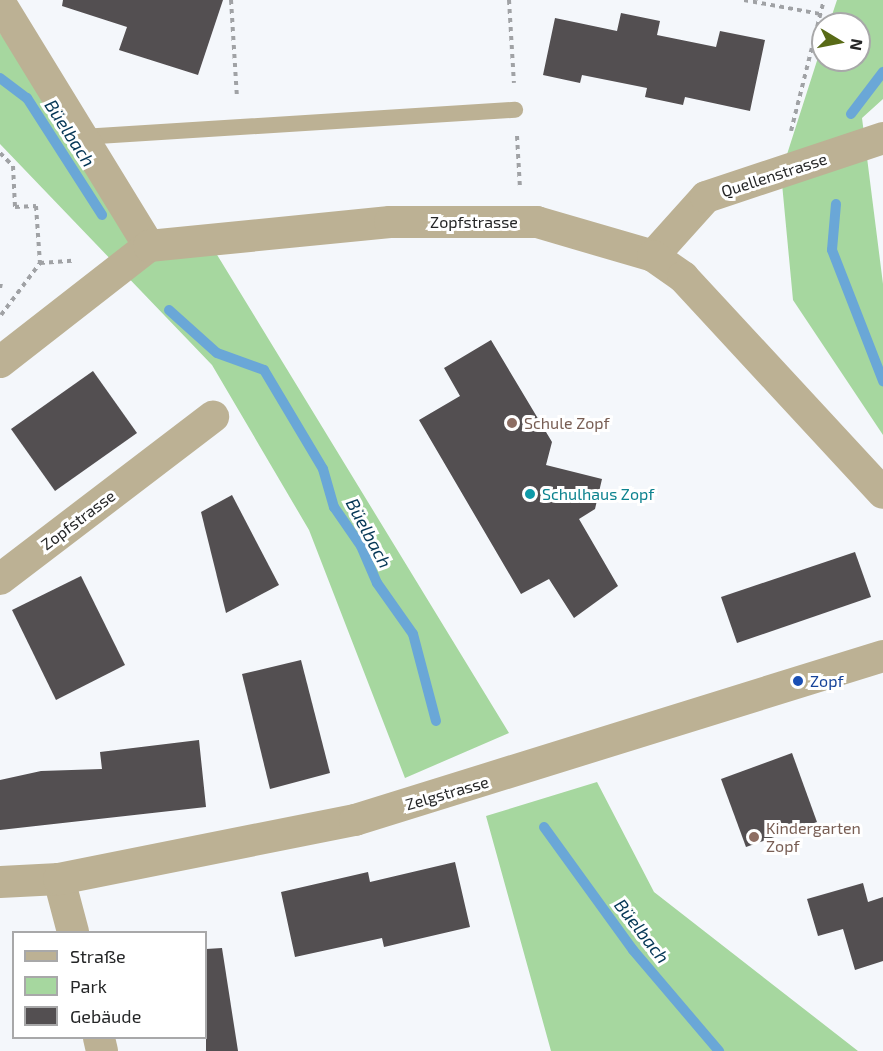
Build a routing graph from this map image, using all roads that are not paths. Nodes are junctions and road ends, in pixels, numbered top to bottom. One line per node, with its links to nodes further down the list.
1 (0, 3): 3 (street)
2 (515, 110): 3 (lane)
3 (82, 137): 5 (street)
4 (883, 138): 6 (street, Quellenstrasse)
5 (149, 246): 6 (street, Zopfstrasse); 7 (street)
6 (653, 256): 9 (street, Zopfstrasse)
7 (0, 362)
8 (213, 417): 10 (street, Zopfstrasse)
9 (883, 493)
10 (0, 579)
11 (883, 656): 12 (street, Zelgstrasse)
12 (59, 879): 13 (street, Zelgstrasse); 14 (street)
13 (0, 882)
14 (72, 931)

